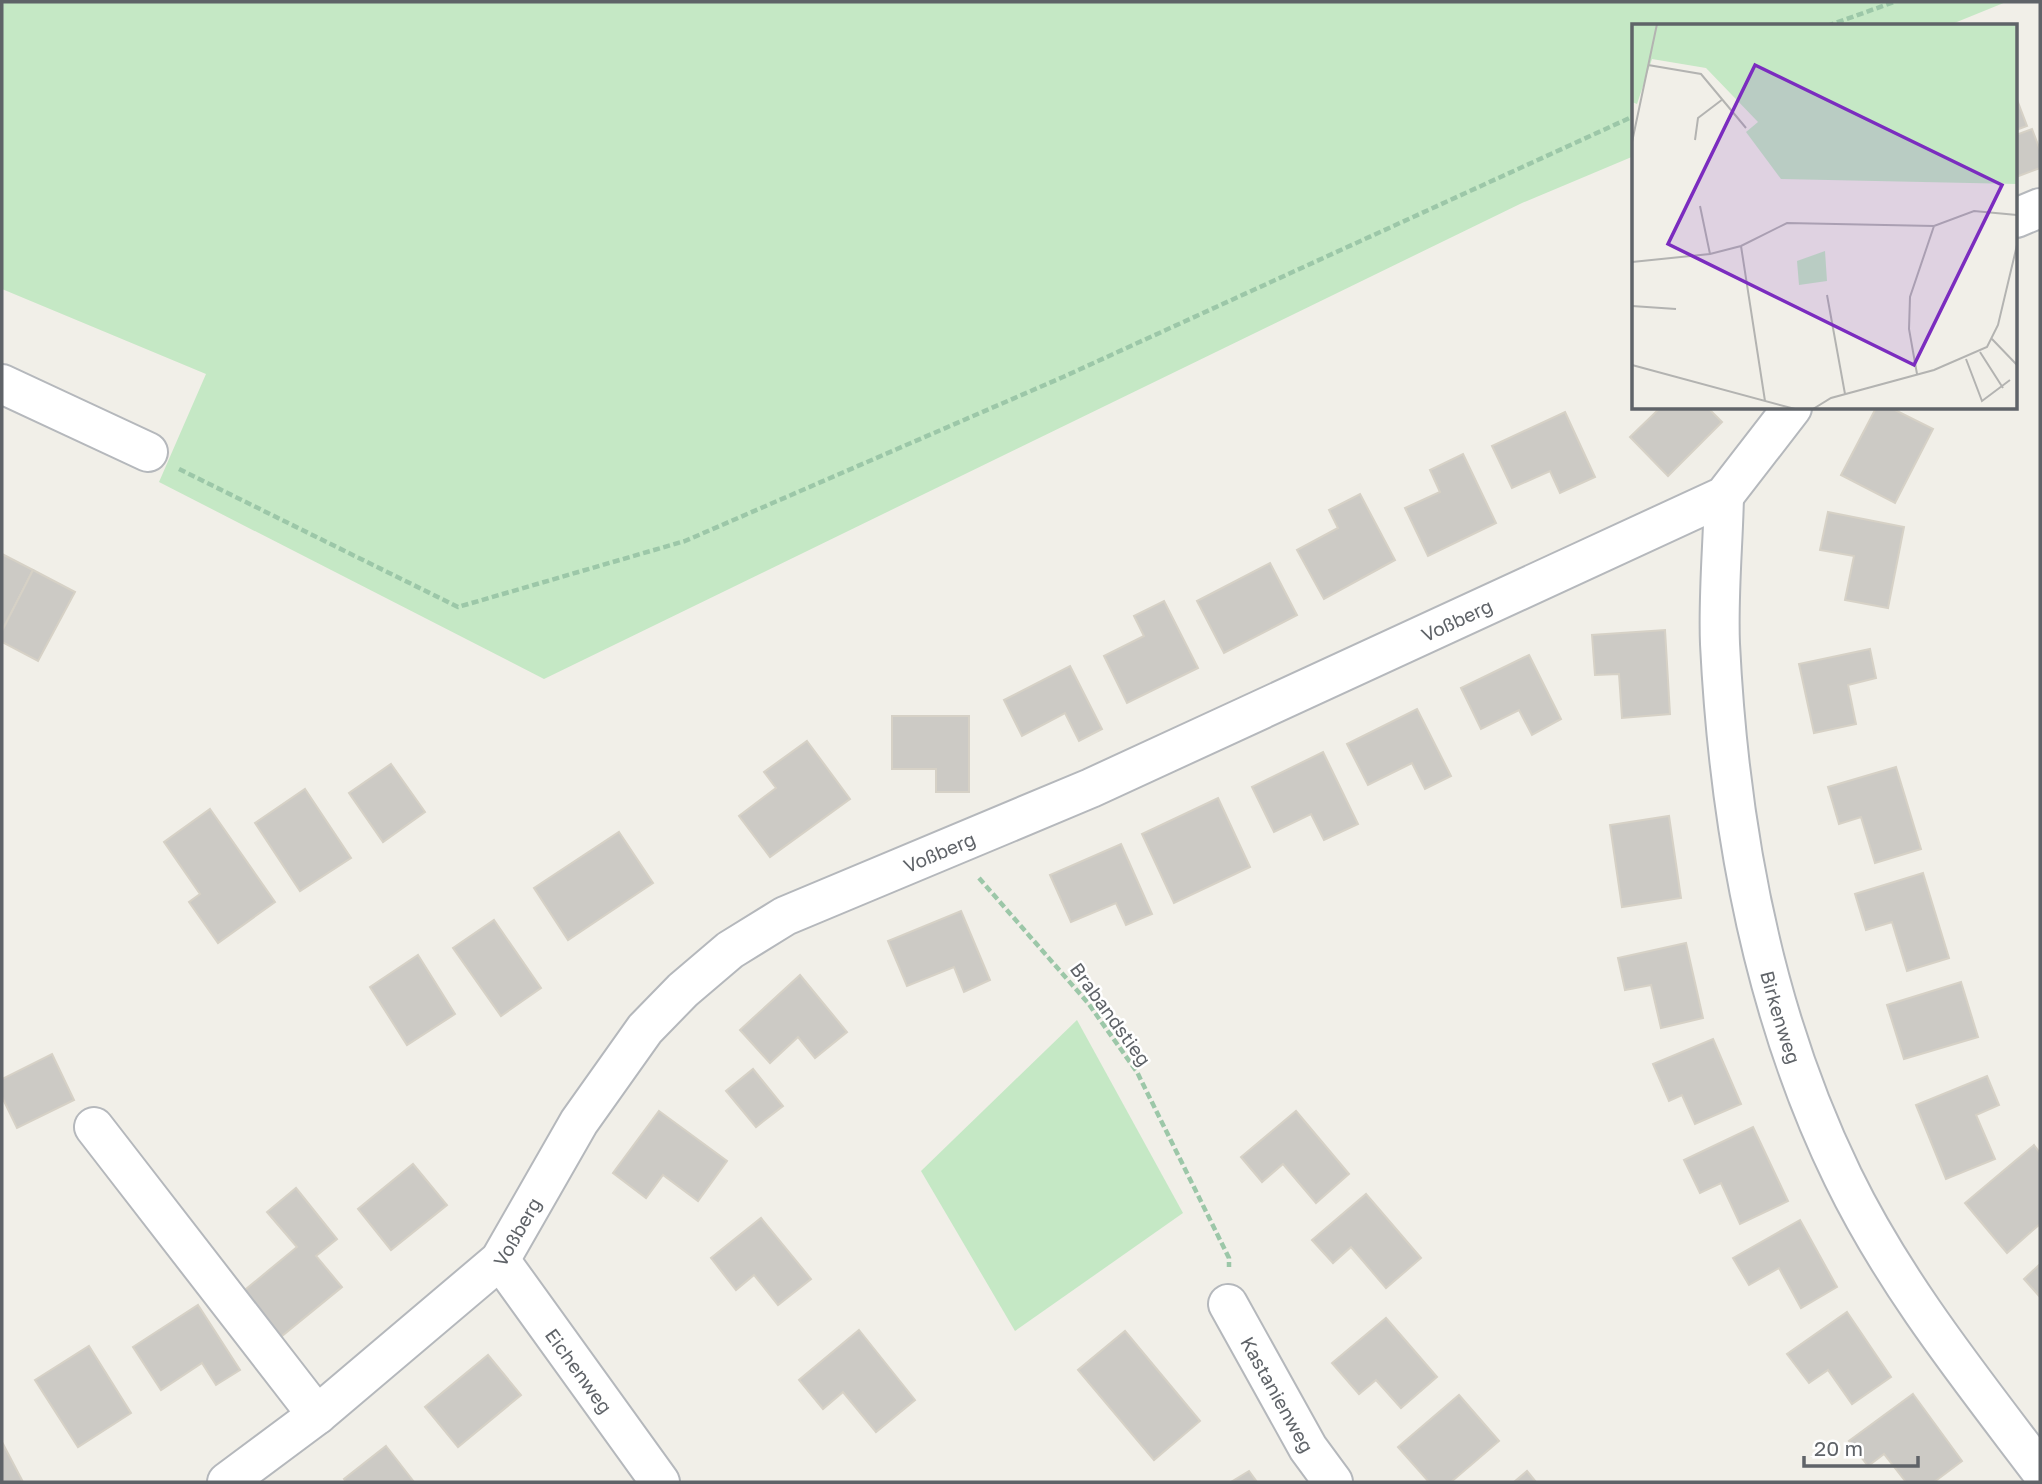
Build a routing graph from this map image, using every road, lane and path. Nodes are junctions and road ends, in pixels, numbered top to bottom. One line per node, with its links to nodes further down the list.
1 (1894, 2): 2 (path)
2 (1833, 24)
3 (1632, 117): 8 (path)
4 (2040, 208): 5 (street)
5 (2018, 217)
6 (2, 384): 8 (street)
7 (1790, 410): 9 (street, Voßberg)
8 (148, 452)
9 (1724, 496): 10 (street, Voßberg); 15 (street, Birkenweg)
10 (950, 846): 12 (street, Voßberg); 13 (path, Brabandstieg)
11 (94, 1127): 14 (street)
12 (500, 1260): 14 (street, Voßberg); 17 (street, Eichenweg)
13 (1228, 1304): 18 (street, Kastanienweg)
14 (317, 1415): 16 (street, Voßberg)
15 (2040, 1470)
16 (227, 1482)
17 (660, 1482)
18 (1332, 1482)

